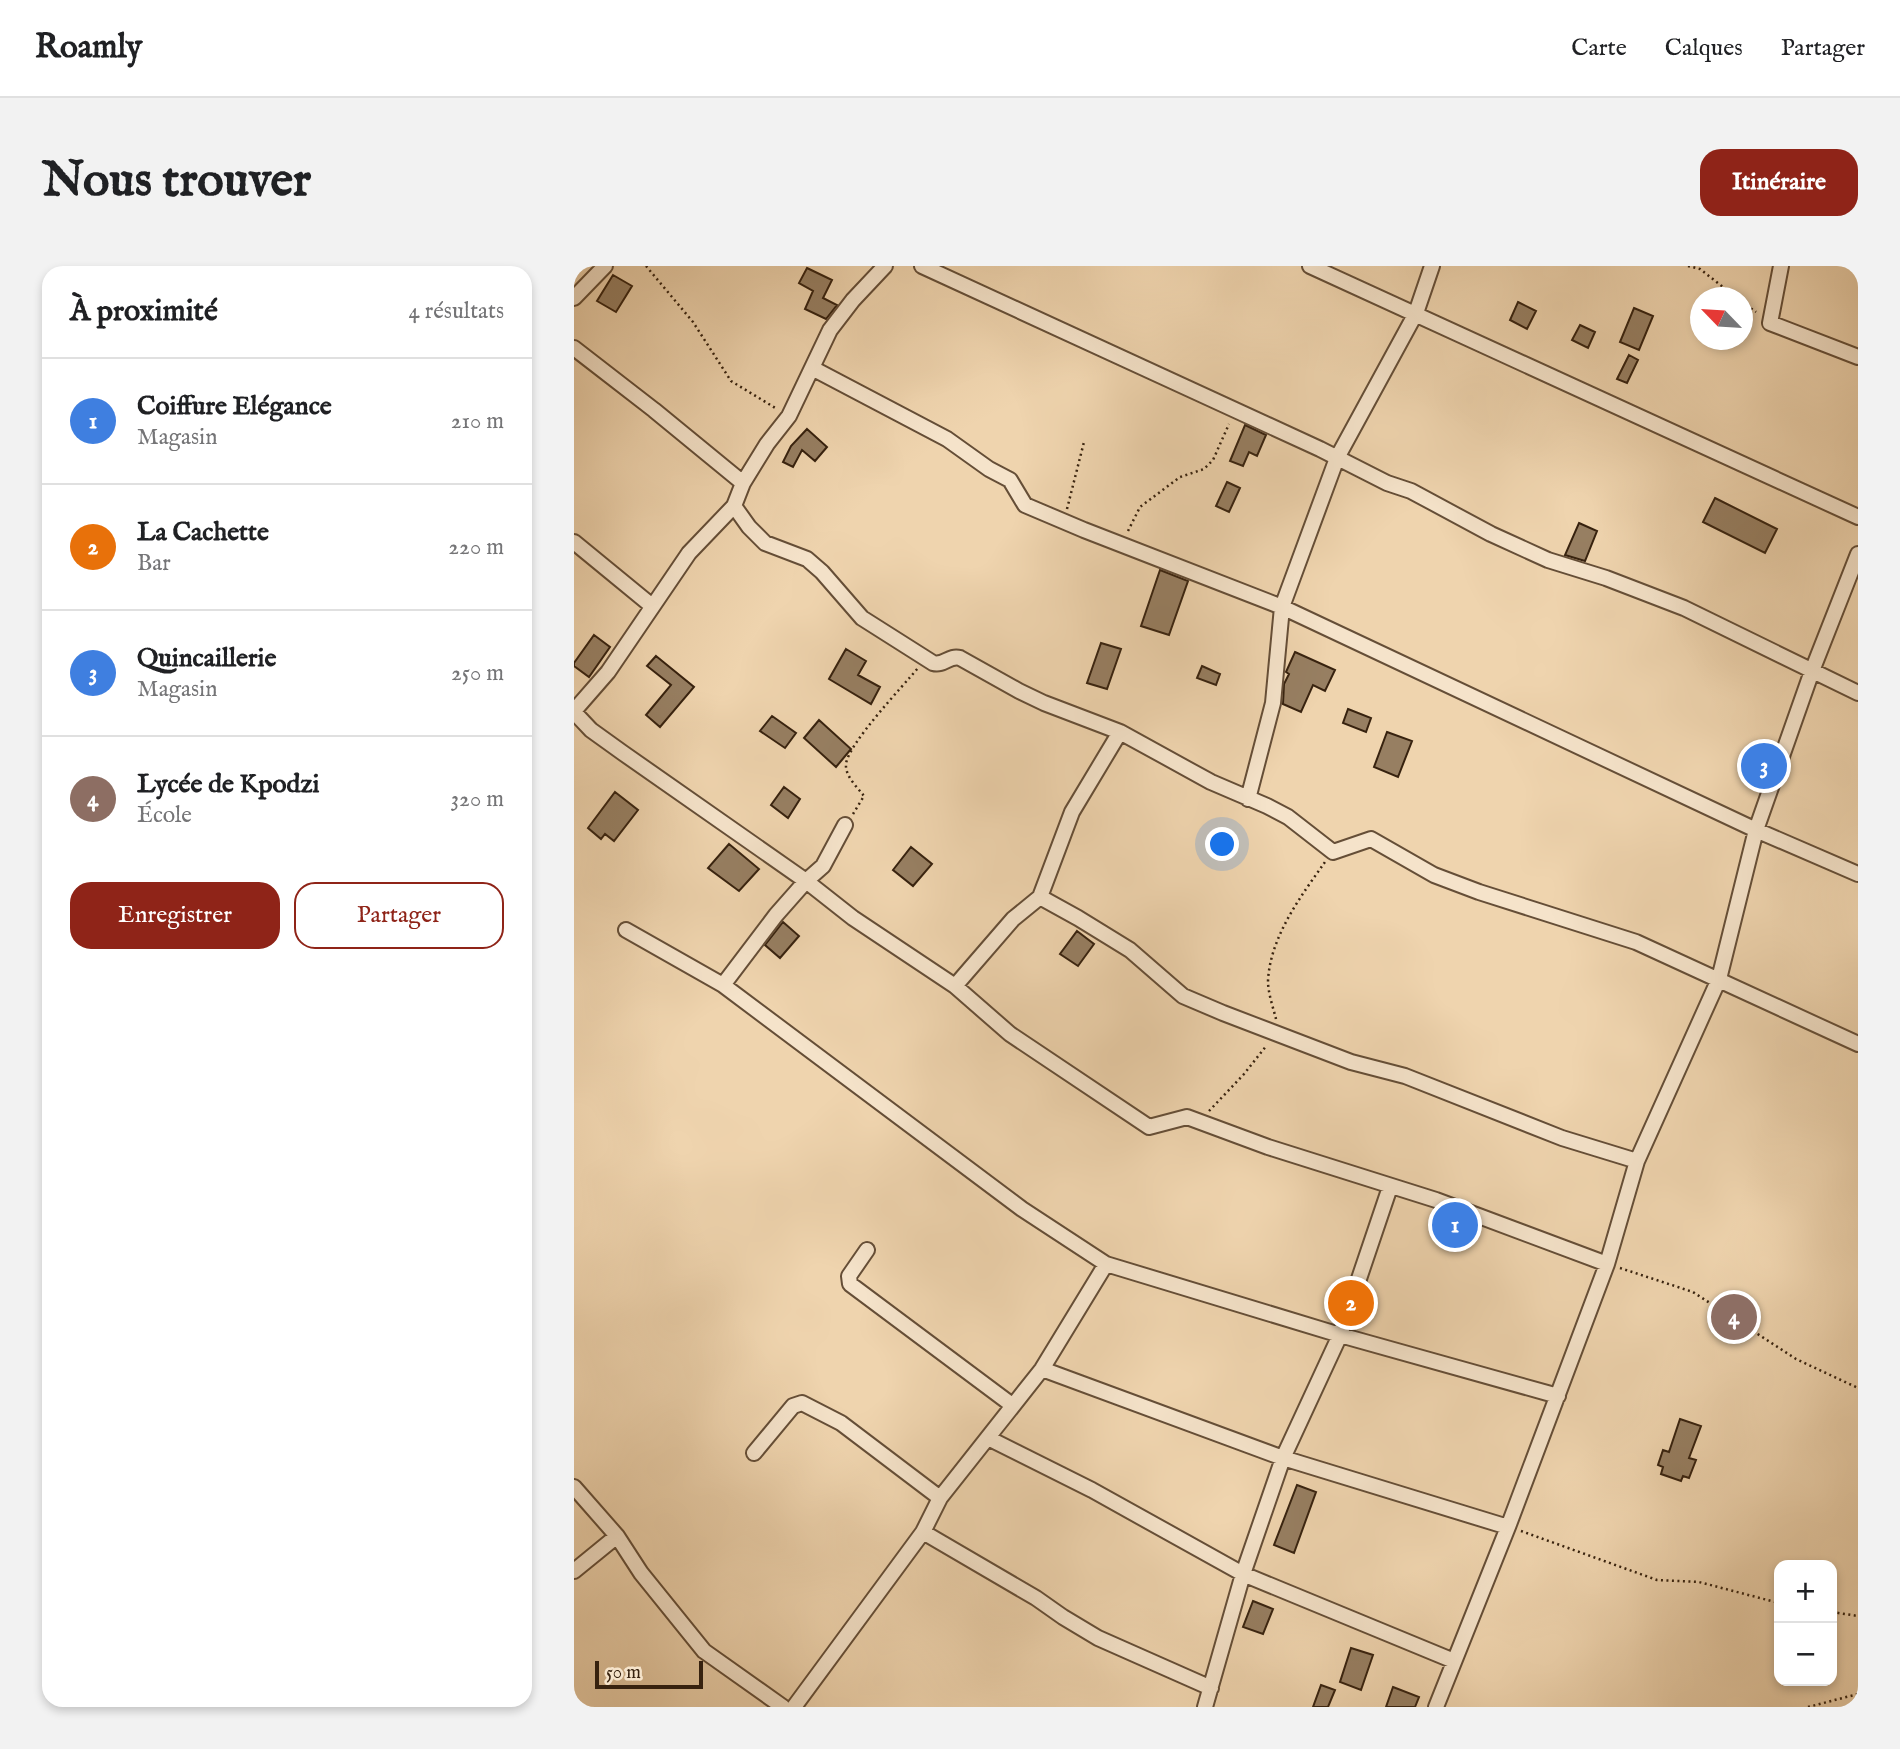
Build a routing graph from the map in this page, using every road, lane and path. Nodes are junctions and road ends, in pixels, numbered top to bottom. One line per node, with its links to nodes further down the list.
1 (606, 266): 10 (street)
2 (646, 266): 16 (path)
3 (886, 266): 14 (street)
4 (922, 266): 15 (street)
5 (1310, 266): 11 (street)
6 (1432, 266): 11 (street)
7 (1688, 266): 9 (path)
8 (1781, 266): 13 (street)
9 (1723, 287)
10 (574, 298)
11 (1416, 313): 18 (street); 21 (street)
12 (574, 348): 19 (street)
13 (1858, 357)
14 (812, 368): 16 (street); 22 (street)
15 (1235, 411): 18 (street); 24 (path)
16 (789, 416): 19 (street)
17 (1084, 442): 22 (path)
18 (1337, 458): 27 (street); 29 (street)
19 (743, 483): 20 (street)
20 (734, 506): 26 (street); 28 (street)
21 (1858, 517)
22 (1063, 522): 24 (street)
23 (574, 542): 26 (street)
24 (1122, 544): 27 (street)
25 (1858, 554): 29 (street)
26 (652, 606): 31 (street)
27 (1282, 607): 33 (street); 35 (street)
28 (927, 658): 32 (street); 34 (path)
29 (1812, 671): 30 (street); 35 (street)
30 (1858, 693)
31 (574, 711): 38 (street)
32 (1120, 732): 33 (street); 39 (street)
33 (1248, 799): 36 (street)
34 (845, 825): 38 (street)
35 (1756, 830): 37 (street); 41 (street)
36 (1332, 852): 41 (street); 44 (path)
37 (1858, 874)
38 (806, 881): 42 (street); 43 (street)
39 (1040, 897): 43 (street); 44 (street)
40 (626, 930): 42 (street)
41 (1719, 979): 45 (street); 47 (street)
42 (723, 985): 50 (street)
43 (956, 986): 48 (street)
44 (1279, 1033): 46 (path); 47 (street)
45 (1858, 1044)
46 (1207, 1112)
47 (1637, 1161): 51 (street)
48 (1390, 1186): 51 (street); 52 (street)
49 (867, 1250): 56 (street)
50 (1106, 1264): 52 (street); 53 (street)
51 (1607, 1264): 54 (path); 55 (street)
52 (1340, 1335): 55 (street); 59 (street)
53 (1042, 1368): 56 (street); 59 (street)
54 (1858, 1388)
55 (1558, 1396): 62 (street)
56 (1012, 1405): 57 (street)
57 (988, 1438): 61 (street); 66 (street)
58 (754, 1453): 61 (street)
59 (1283, 1458): 62 (street); 66 (street)
60 (574, 1487): 64 (street)
61 (940, 1498): 63 (street)
62 (1508, 1527): 67 (path); 70 (street)
63 (923, 1532): 71 (street); 74 (street)
64 (617, 1536): 65 (street); 73 (street)
65 (574, 1571)
66 (1243, 1574): 70 (street); 71 (street)
67 (1774, 1602)
68 (1837, 1613): 69 (path)
69 (1858, 1616)
70 (1454, 1661): 76 (street)
71 (1211, 1688): 75 (street)
72 (1858, 1694): 77 (path)
73 (783, 1707)
74 (794, 1707)
75 (1205, 1707)
76 (1436, 1707)
77 (1808, 1707)

